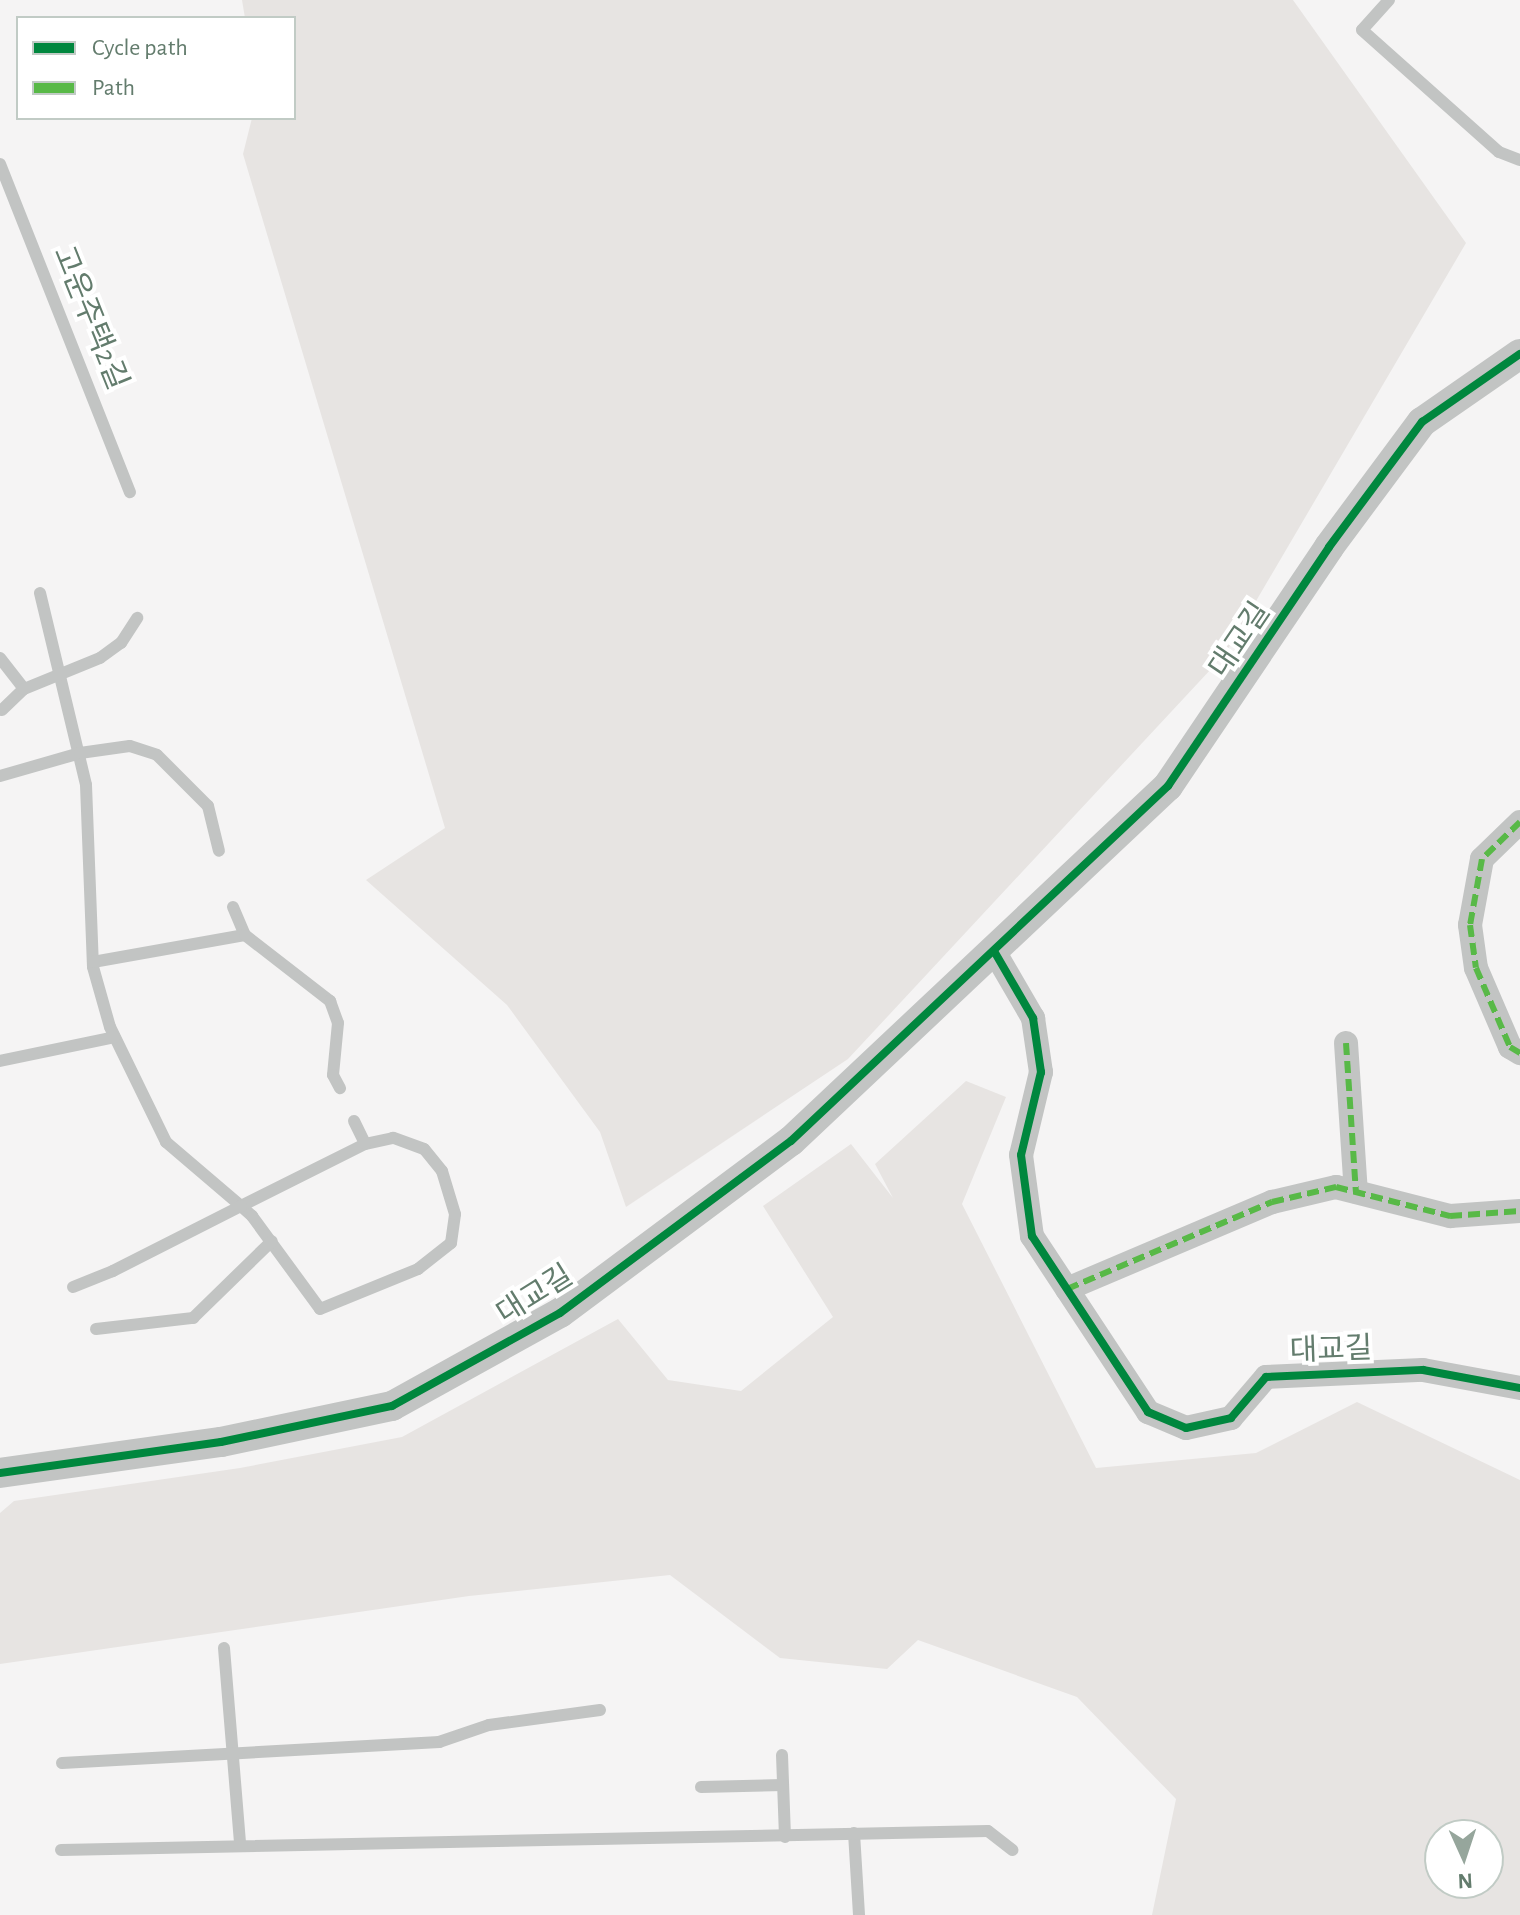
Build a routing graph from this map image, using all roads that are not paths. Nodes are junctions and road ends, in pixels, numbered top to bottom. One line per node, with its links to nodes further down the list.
1 (1389, 0): 2 (lane)
2 (1520, 160)
3 (0, 164): 5 (lane, 고운주택2길)
4 (1520, 354): 18 (street, 대교길)
5 (130, 492)
6 (40, 593): 9 (lane)
7 (137, 618): 9 (lane)
8 (0, 658): 10 (lane)
9 (63, 676): 10 (lane); 12 (lane)
10 (24, 689): 11 (lane)
11 (2, 710)
12 (80, 753): 13 (lane); 15 (lane); 19 (lane)
13 (0, 776)
14 (1520, 822): 22 (street)
15 (219, 851)
16 (233, 907): 17 (lane)
17 (245, 935): 19 (lane); 24 (lane)
18 (994, 951): 32 (street, 대교길); 35 (street, 대교길)
19 (93, 962): 20 (lane)
20 (115, 1037): 23 (lane); 28 (lane)
21 (1346, 1043): 27 (street)
22 (1520, 1053)
23 (0, 1061)
24 (340, 1088)
25 (354, 1121): 26 (lane)
26 (365, 1144): 28 (lane); 30 (lane)
27 (1356, 1192): 29 (street); 32 (street)
28 (241, 1206): 30 (lane); 31 (lane)
29 (1520, 1211)
30 (272, 1241): 33 (lane)
31 (73, 1287)
32 (1067, 1289): 34 (street, 대교길)
33 (96, 1329)
34 (1520, 1388)
35 (0, 1473)
36 (224, 1648): 38 (lane)
37 (600, 1710): 38 (lane)
38 (233, 1753): 40 (lane); 45 (lane)
39 (782, 1755): 41 (lane)
40 (62, 1763)
41 (783, 1785): 42 (lane); 44 (lane)
42 (701, 1787)
43 (854, 1833): 44 (lane); 47 (lane); 48 (lane)
44 (785, 1837): 45 (lane)
45 (240, 1843): 46 (lane)
46 (61, 1850)
47 (1012, 1850)
48 (859, 1915)

